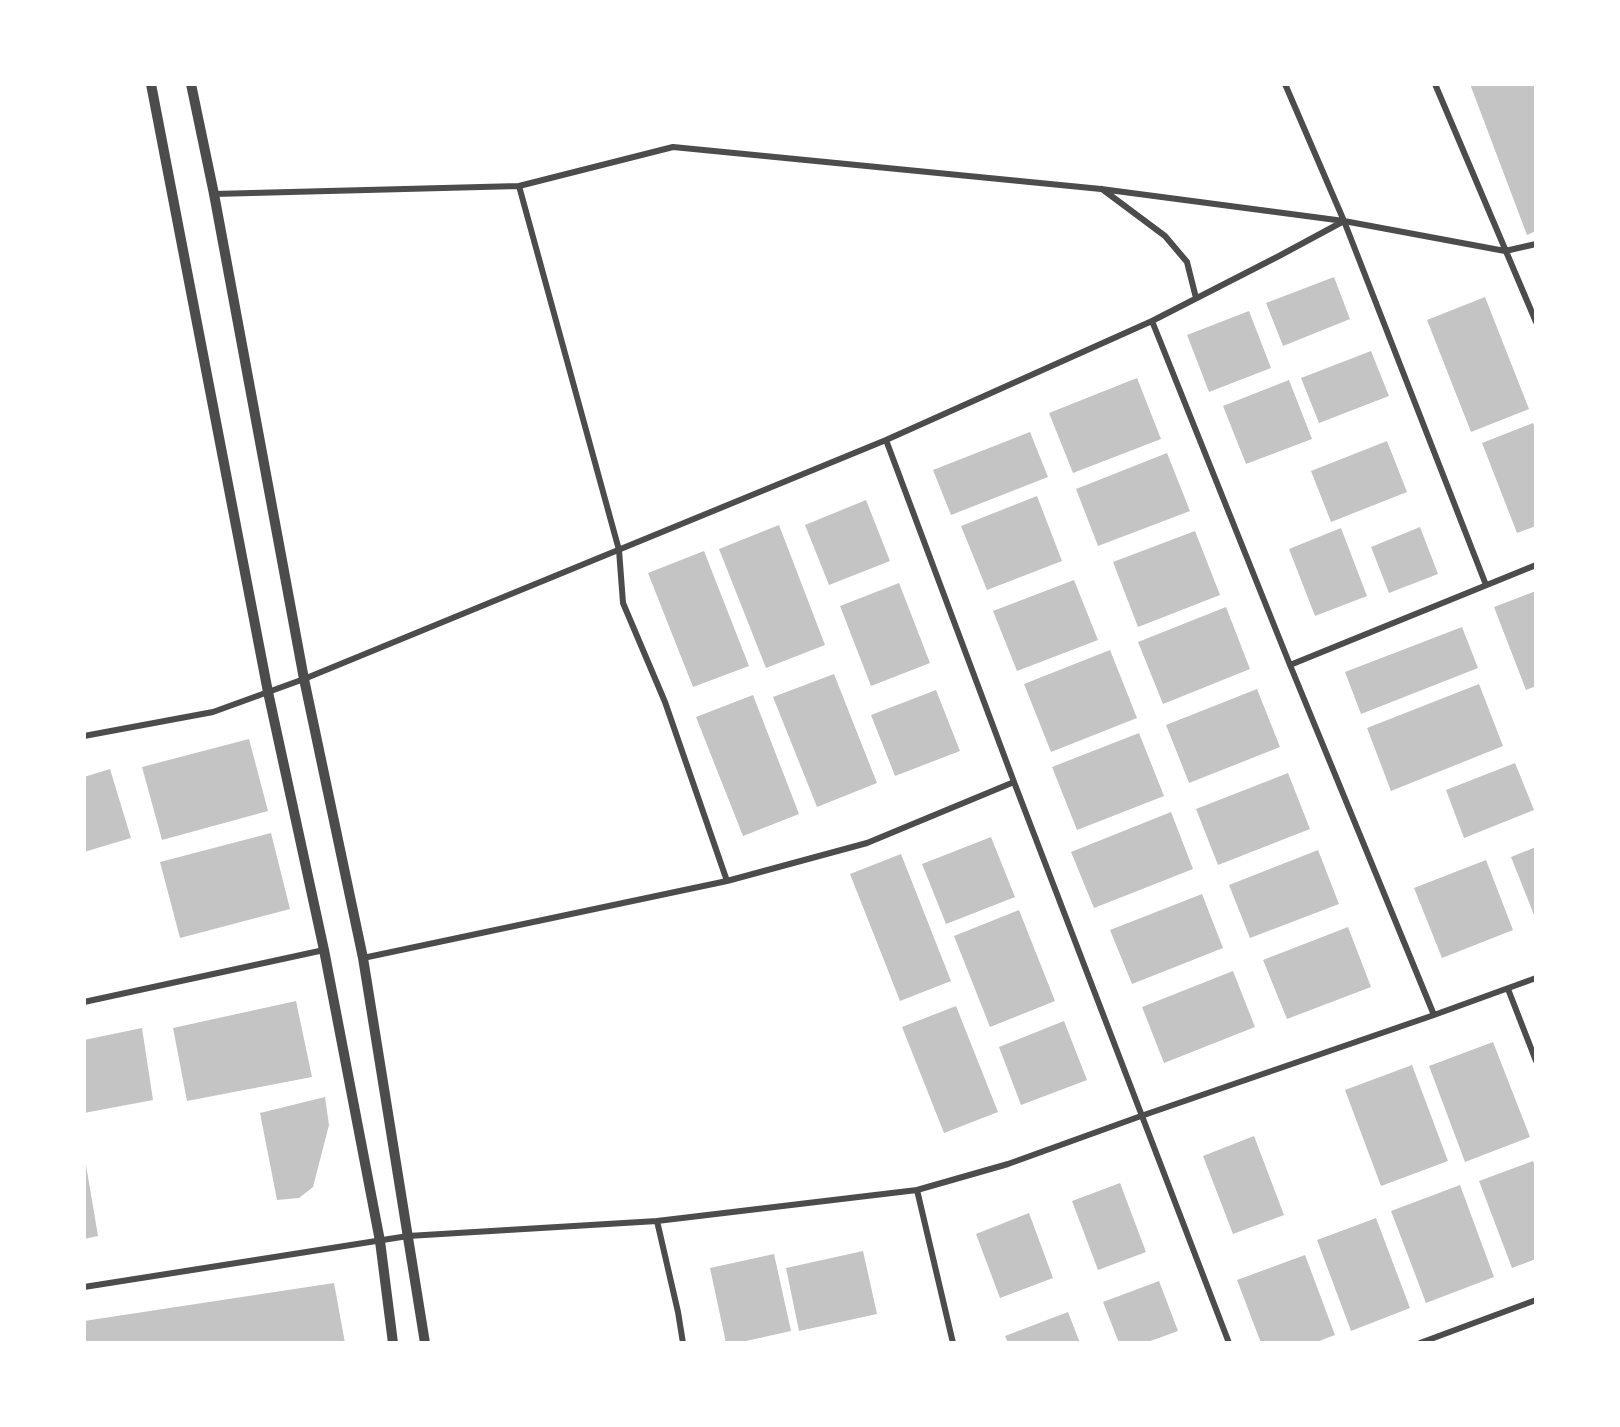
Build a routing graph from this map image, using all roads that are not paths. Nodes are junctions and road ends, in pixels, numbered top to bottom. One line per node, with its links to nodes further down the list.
1 (151, 84): 20 (street)
2 (191, 84): 7 (street)
3 (1286, 84): 8 (street)
4 (1435, 84): 10 (street)
5 (519, 186): 6 (street); 7 (street); 15 (street)
6 (1101, 189): 8 (street); 11 (street)
7 (214, 194): 19 (street)
8 (1344, 221): 10 (street); 11 (street); 17 (street)
9 (1536, 244): 10 (street)
10 (1505, 251): 13 (street)
11 (1197, 298): 12 (street)
12 (1152, 321): 14 (street); 18 (street)
13 (1536, 322)
14 (886, 440): 15 (street); 22 (street)
15 (620, 550): 19 (street); 23 (street)
16 (1536, 565): 17 (street)
17 (1486, 585): 18 (street)
18 (1290, 665): 29 (street)
19 (304, 679): 20 (street); 25 (street)
20 (268, 692): 21 (street); 24 (street)
21 (84, 736)
22 (1014, 782): 23 (street); 31 (street)
23 (726, 881): 25 (street)
24 (324, 950): 28 (street); 35 (street)
25 (363, 958): 34 (street)
26 (1536, 978): 27 (street)
27 (1508, 989): 29 (street); 30 (street)
28 (84, 1002)
29 (1434, 1015): 31 (street)
30 (1536, 1061)
31 (1141, 1116): 32 (street); 42 (street)
32 (916, 1190): 33 (street); 41 (street)
33 (657, 1221): 34 (street); 40 (street)
34 (408, 1236): 35 (street); 39 (street)
35 (380, 1241): 36 (street); 38 (street)
36 (84, 1287)
37 (1536, 1300): 43 (street)
38 (393, 1343)
39 (425, 1343)
40 (683, 1343)
41 (953, 1343)
42 (1228, 1343)
43 (1420, 1343)

